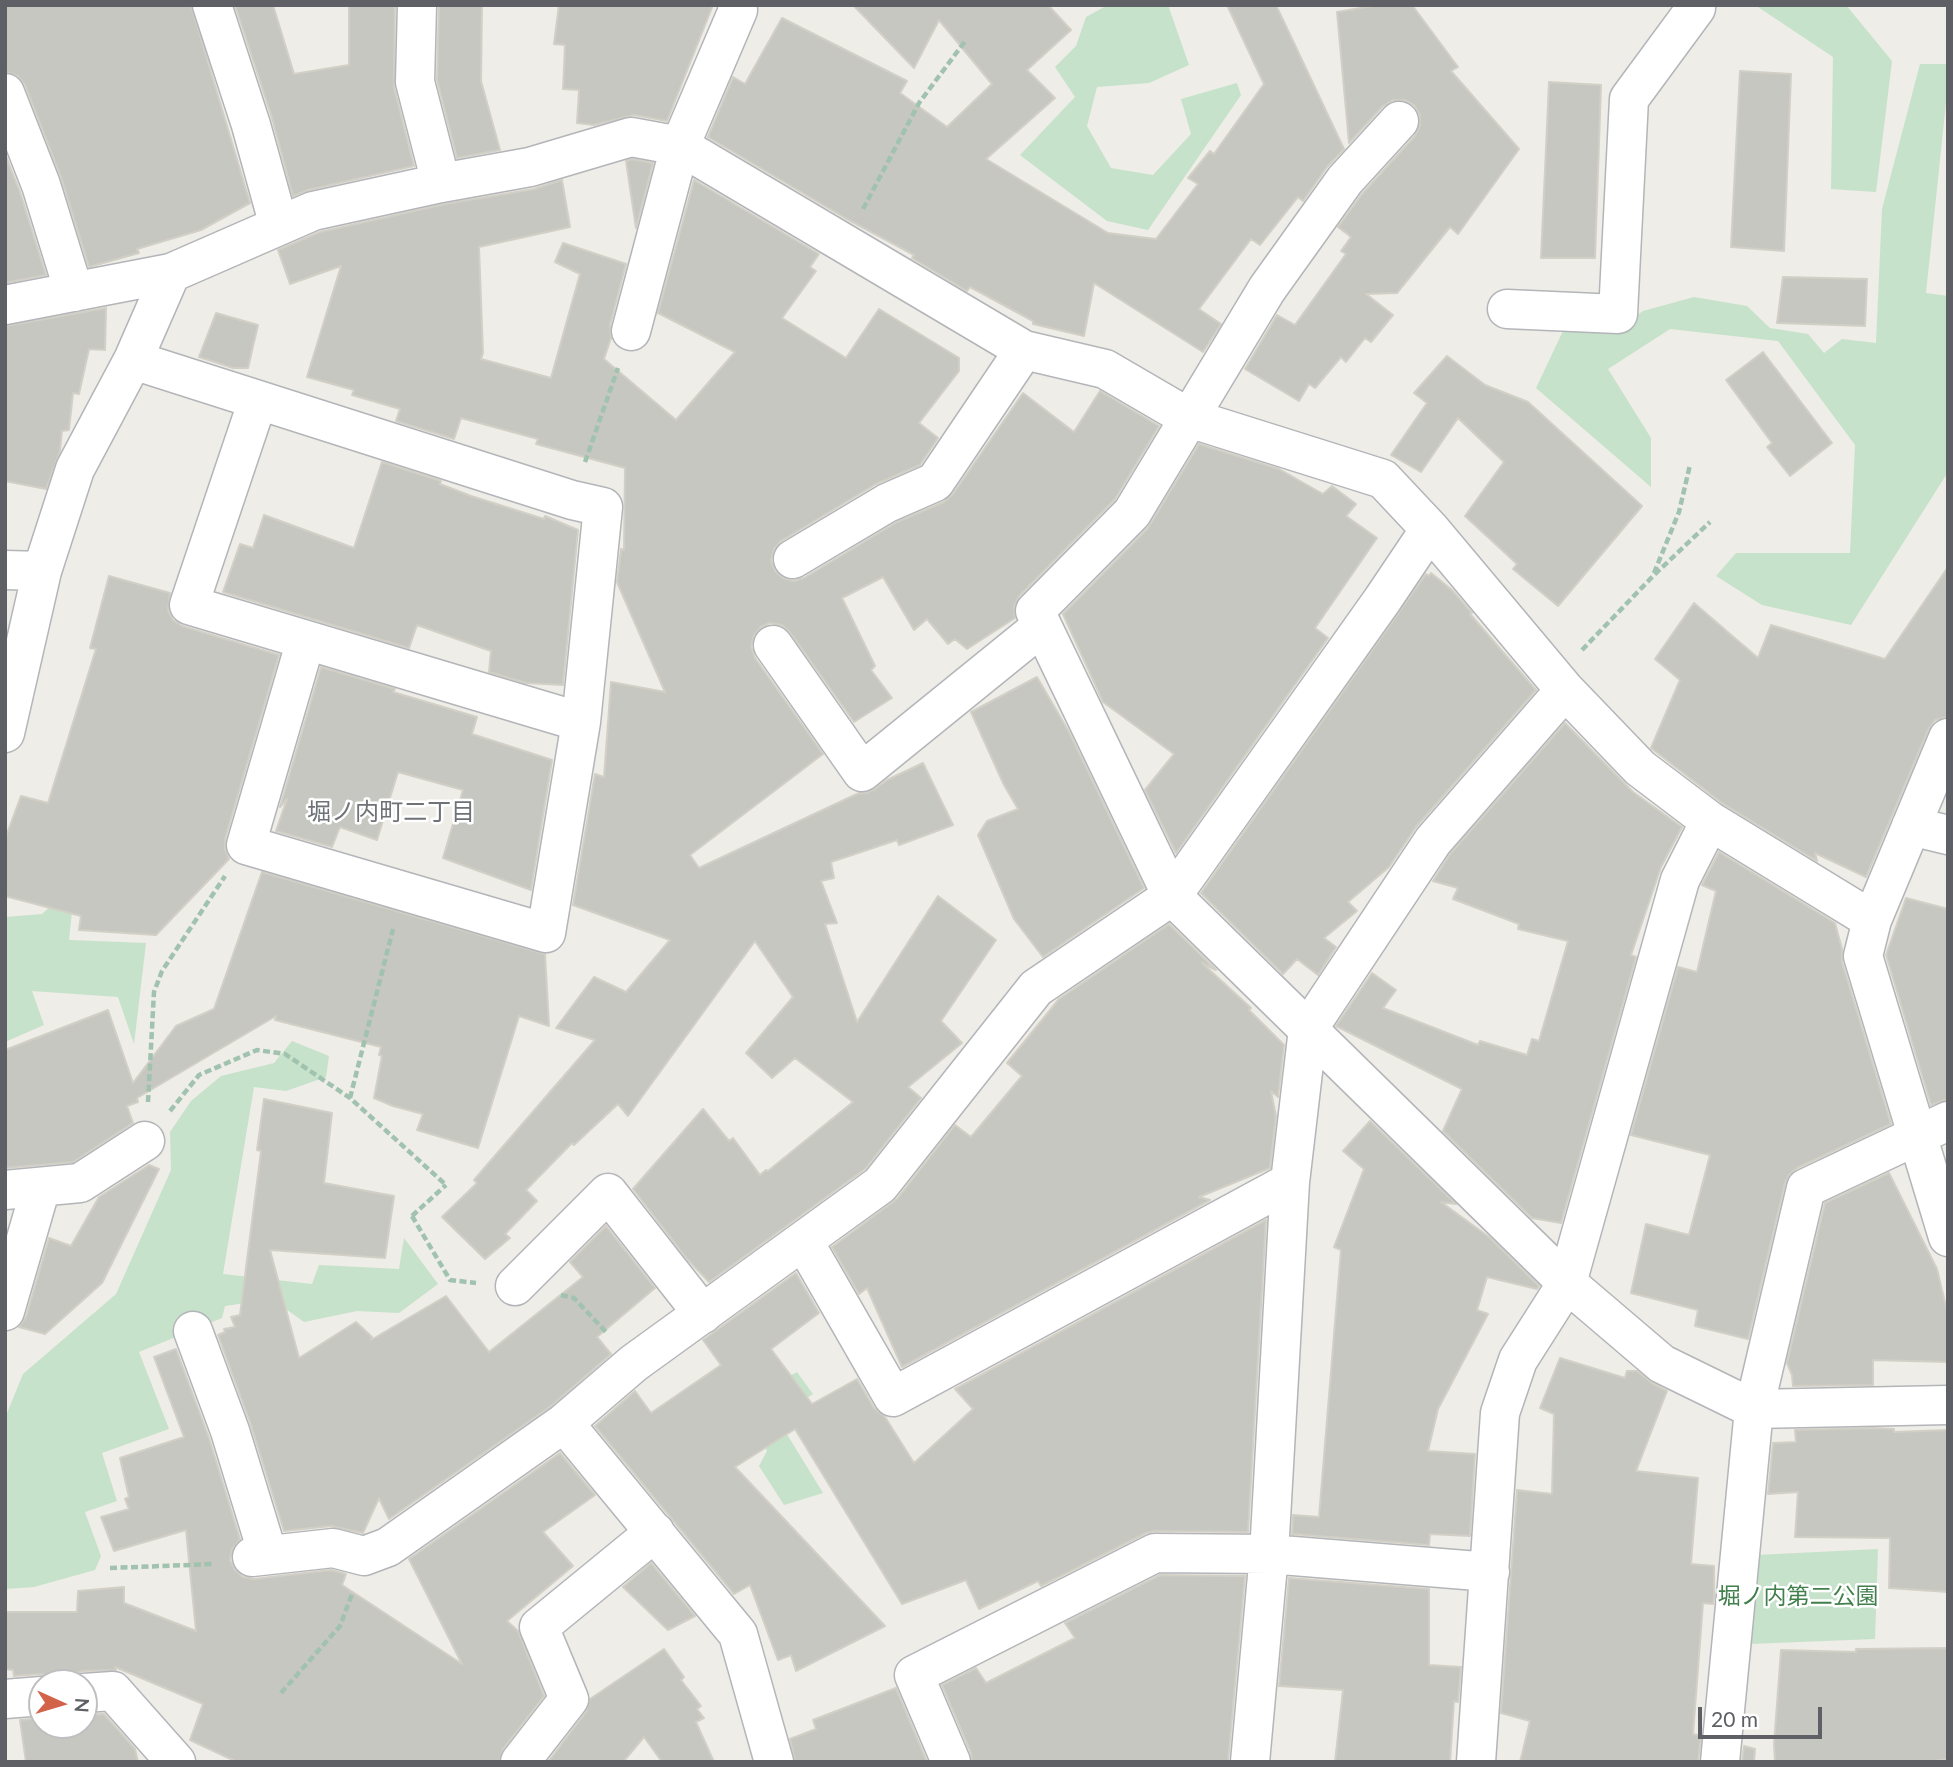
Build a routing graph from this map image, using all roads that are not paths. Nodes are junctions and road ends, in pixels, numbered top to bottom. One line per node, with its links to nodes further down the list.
1 (212, 5): 9 (street)
2 (417, 5): 8 (street)
3 (740, 7): 7 (street)
4 (1696, 8): 13 (street)
5 (5, 93): 11 (street)
6 (1399, 121): 18 (street)
7 (680, 146): 8 (street); 14 (street); 15 (street)
8 (441, 183): 9 (street)
9 (279, 226): 10 (street)
10 (171, 273): 11 (street); 16 (street)
11 (74, 292): 12 (street)
12 (5, 305)
13 (1507, 309)
14 (631, 331)
15 (1024, 350): 18 (street); 20 (street)
16 (133, 360): 17 (street); 21 (street)
17 (258, 400): 23 (street); 26 (street)
18 (1189, 418): 19 (street); 22 (street)
19 (1430, 529): 25 (street); 32 (street)
20 (793, 559)
21 (23, 570): 27 (street)
22 (1042, 626): 24 (street); 32 (street)
23 (306, 640): 26 (street); 26 (street)
24 (773, 645)
25 (1560, 684): 29 (street); 34 (street)
26 (581, 722)
27 (5, 733)
28 (1948, 738): 30 (street)
29 (1710, 821): 33 (street); 41 (street)
30 (1911, 826): 31 (street); 33 (street)
31 (1948, 835)
32 (1172, 896): 34 (street); 40 (street)
33 (1872, 920): 35 (street)
34 (1308, 1029): 37 (street); 41 (street)
35 (1932, 1129): 39 (street); 47 (street)
36 (145, 1141): 38 (street)
37 (1290, 1182): 40 (street); 50 (street)
38 (23, 1189): 43 (street)
39 (1948, 1237)
40 (804, 1242): 44 (street)
41 (1567, 1283): 47 (street); 51 (street)
42 (515, 1286): 44 (street)
43 (5, 1311)
44 (703, 1314): 48 (street)
45 (192, 1331): 48 (street)
46 (1948, 1405): 47 (street)
47 (1754, 1409): 61 (street)
48 (564, 1423): 49 (street)
49 (655, 1532): 56 (street); 57 (street)
50 (1269, 1554): 51 (street); 58 (street); 59 (street)
51 (1490, 1572): 60 (street)
52 (98, 1692): 55 (street)
53 (28, 1697): 54 (street)
54 (5, 1699)
55 (176, 1762)
56 (520, 1762)
57 (774, 1762)
58 (951, 1762)
59 (1250, 1762)
60 (1476, 1762)
61 (1720, 1762)

